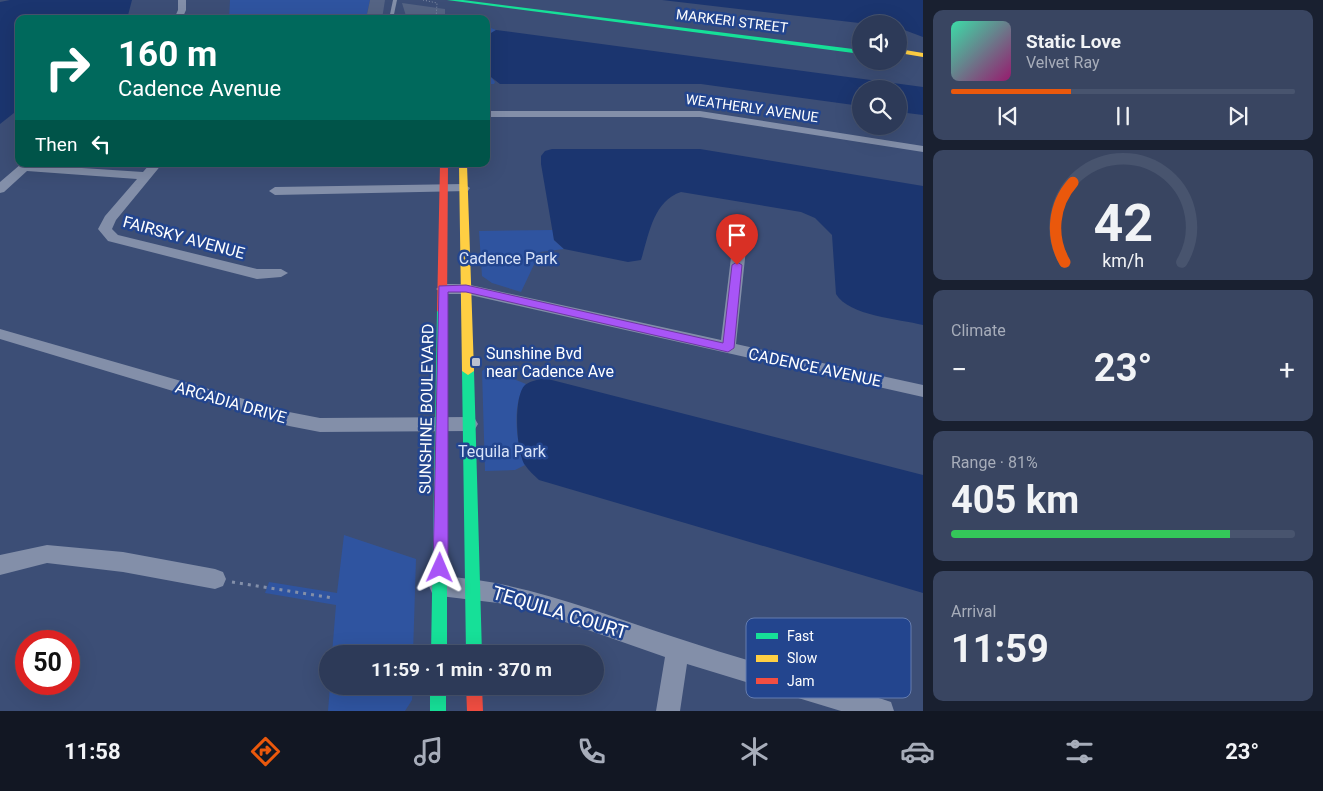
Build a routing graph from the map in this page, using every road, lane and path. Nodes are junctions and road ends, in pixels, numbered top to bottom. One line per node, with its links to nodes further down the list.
1 (182, 0): 7 (street)
2 (395, 0): 8 (lane)
3 (423, 0): 9 (path)
4 (486, 0): 10 (main road, MARKERI STREET)
5 (455, 3): 6 (main road); 10 (main road, MARKERI STREET)
6 (447, 12)
7 (180, 15)
8 (392, 15)
9 (436, 15)
10 (646, 22): 11 (main road, MARKERI STREET); 12 (main road, MARKERI STREET)
11 (852, 46)
12 (852, 51)
13 (907, 53): 14 (main road)
14 (923, 55)
15 (490, 114): 16 (street, WEATHERLY AVENUE)
16 (923, 149)
17 (24, 167): 24 (street)
18 (48, 167): 22 (street)
19 (154, 167): 22 (street, FAIRSKY AVENUE)
20 (444, 167): 25 (main road, SUNSHINE BOULEVARD)
21 (463, 167): 23 (main road)
22 (146, 176): 28 (street, FAIRSKY AVENUE)
23 (464, 188): 25 (street); 30 (main road)
24 (0, 189)
25 (444, 189): 26 (street); 29 (main road, SUNSHINE BOULEVARD)
26 (275, 191)
27 (739, 249): 32 (street)
28 (281, 274)
29 (443, 289): 30 (street, CADENCE AVENUE); 34 (main road, SUNSHINE BOULEVARD)
30 (466, 289): 32 (street, CADENCE AVENUE); 35 (main road)
31 (0, 334): 34 (street, ARCADIA DRIVE)
32 (728, 348): 33 (street, CADENCE AVENUE)
33 (923, 391)
34 (443, 424): 35 (street, ARCADIA DRIVE); 38 (main road, SUNSHINE BOULEVARD)
35 (469, 424): 39 (main road)
36 (0, 565): 37 (street)
37 (215, 579): 40 (path)
38 (440, 586): 39 (street, TEQUILA COURT); 41 (main road, SUNSHINE BOULEVARD)
39 (472, 586): 42 (main road); 43 (street, TEQUILA COURT)
40 (333, 598)
41 (439, 645)
42 (474, 645)
43 (678, 650): 44 (street, TEQUILA COURT); 50 (street)
44 (746, 670)
45 (438, 695): 48 (main road)
46 (474, 695): 49 (main road)
47 (839, 698): 51 (street, TEQUILA COURT)
48 (438, 711)
49 (475, 711)
50 (668, 711)
51 (882, 711)

